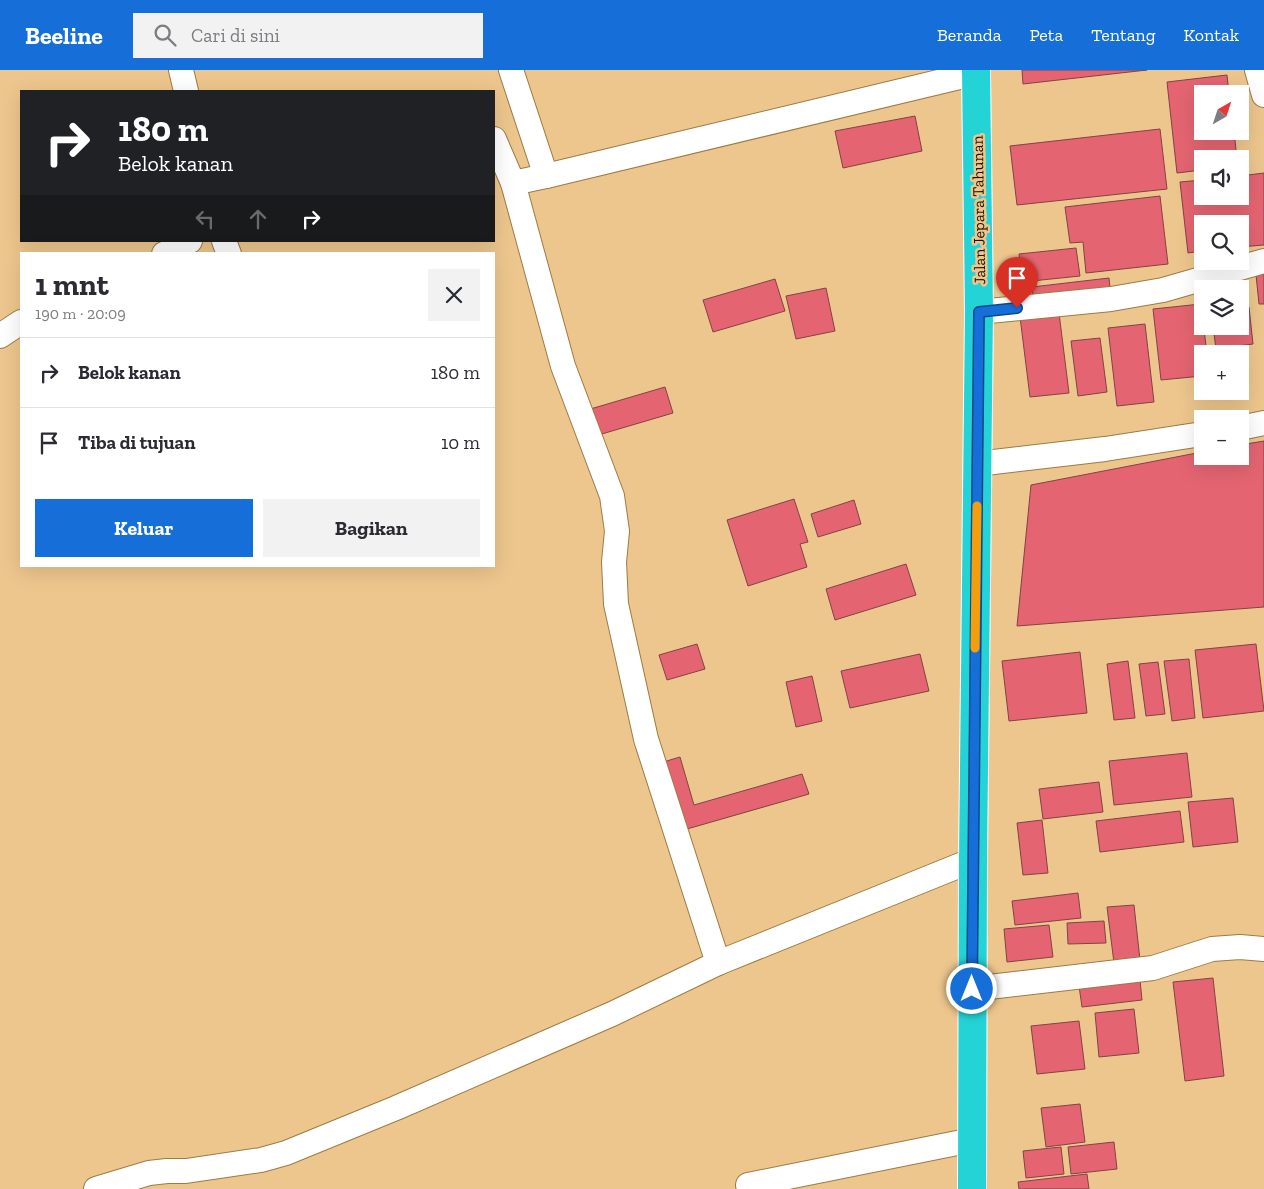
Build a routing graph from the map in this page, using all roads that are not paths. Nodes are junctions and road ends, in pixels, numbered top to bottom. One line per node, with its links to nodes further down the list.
1 (181, 70): 5 (street)
2 (511, 70): 8 (street)
3 (1257, 70): 6 (street)
4 (976, 71): 8 (street); 13 (highway, Jalan Jepara Tahunan)
5 (186, 90)
6 (1264, 95)
7 (495, 141): 9 (street)
8 (546, 176): 9 (street)
9 (513, 183): 22 (street)
10 (188, 242): 11 (street)
11 (168, 252)
12 (1264, 261): 13 (street)
13 (979, 312): 19 (highway, Jalan Jepara Tahunan)
14 (20, 323): 15 (street)
15 (0, 336)
16 (1264, 423): 17 (street)
17 (1249, 426)
18 (1194, 435): 19 (street)
19 (978, 464): 20 (highway, Jalan Jepara Tahunan)
20 (973, 860): 22 (street); 23 (highway, Jalan Jepara Tahunan)
21 (1264, 949): 23 (street)
22 (718, 964): 26 (street)
23 (972, 989): 24 (highway, Jalan Jepara Tahunan)
24 (972, 1140): 25 (street); 27 (highway, Jalan Jepara Tahunan)
25 (748, 1185)
26 (96, 1189)
27 (972, 1189)

